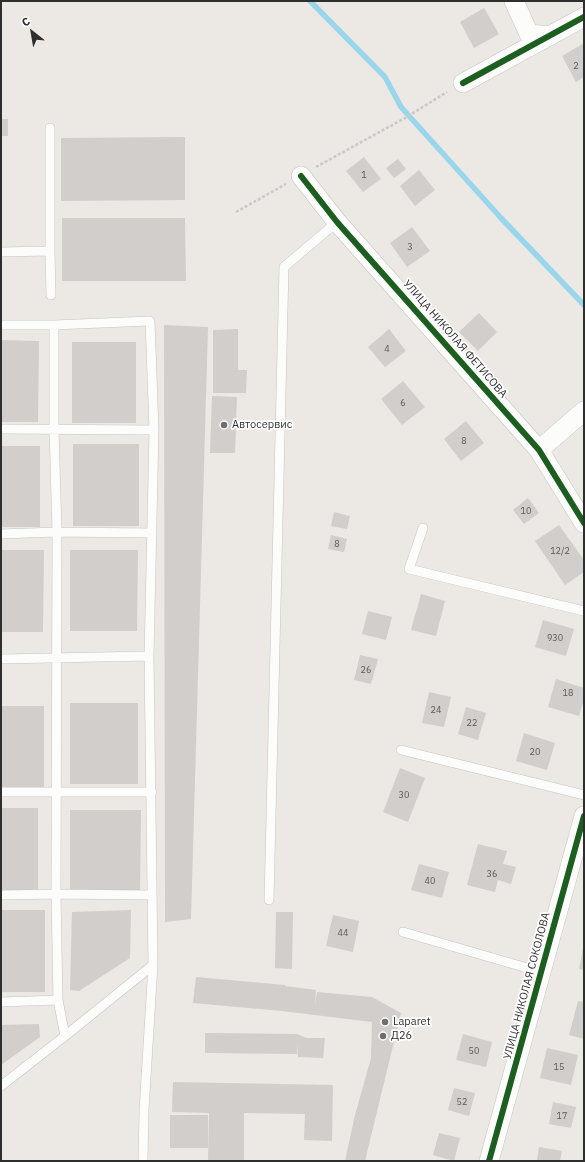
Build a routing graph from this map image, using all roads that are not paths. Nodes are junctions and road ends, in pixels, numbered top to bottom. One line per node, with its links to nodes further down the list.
1 (514, 1): 3 (street)
2 (584, 17): 3 (street)
3 (550, 36): 4 (street)
4 (463, 83)
5 (50, 128): 8 (lane)
6 (301, 176): 7 (street, УЛИЦА НИКОЛАЯ ФЕТИСОВА)
7 (337, 222): 17 (street, УЛИЦА НИКОЛАЯ ФЕТИСОВА); 36 (lane)
8 (50, 251): 9 (lane); 10 (lane)
9 (1, 252)
10 (50, 295)
11 (1, 325): 12 (lane)
12 (54, 325): 15 (lane); 16 (lane)
13 (584, 411): 17 (street)
14 (1, 429): 15 (lane)
15 (54, 429): 16 (lane); 20 (lane)
16 (154, 430): 22 (lane)
17 (539, 450): 18 (street, УЛИЦА НИКОЛАЯ ФЕТИСОВА)
18 (584, 523)
19 (423, 528): 23 (lane)
20 (57, 532): 21 (lane); 22 (lane); 25 (lane)
21 (1, 534)
22 (151, 534): 24 (lane)
23 (584, 611)
24 (149, 656): 25 (lane); 30 (lane)
25 (57, 657): 26 (lane); 29 (lane)
26 (1, 659)
27 (401, 750): 31 (lane)
28 (1, 792): 29 (lane)
29 (56, 792): 30 (lane); 33 (lane)
30 (152, 792): 35 (lane)
31 (584, 795)
32 (584, 816): 39 (street, УЛИЦА НИКОЛАЯ СОКОЛОВА)
33 (56, 894): 34 (lane); 35 (lane); 40 (lane)
34 (1, 895)
35 (152, 895): 38 (lane)
36 (269, 900)
37 (402, 932): 39 (lane)
38 (153, 965): 42 (lane); 44 (lane)
39 (541, 972): 45 (street, УЛИЦА НИКОЛАЯ СОКОЛОВА)
40 (58, 1000): 41 (lane); 42 (lane)
41 (1, 1002)
42 (65, 1036): 43 (lane)
43 (1, 1086)
44 (143, 1161)
45 (489, 1161)

